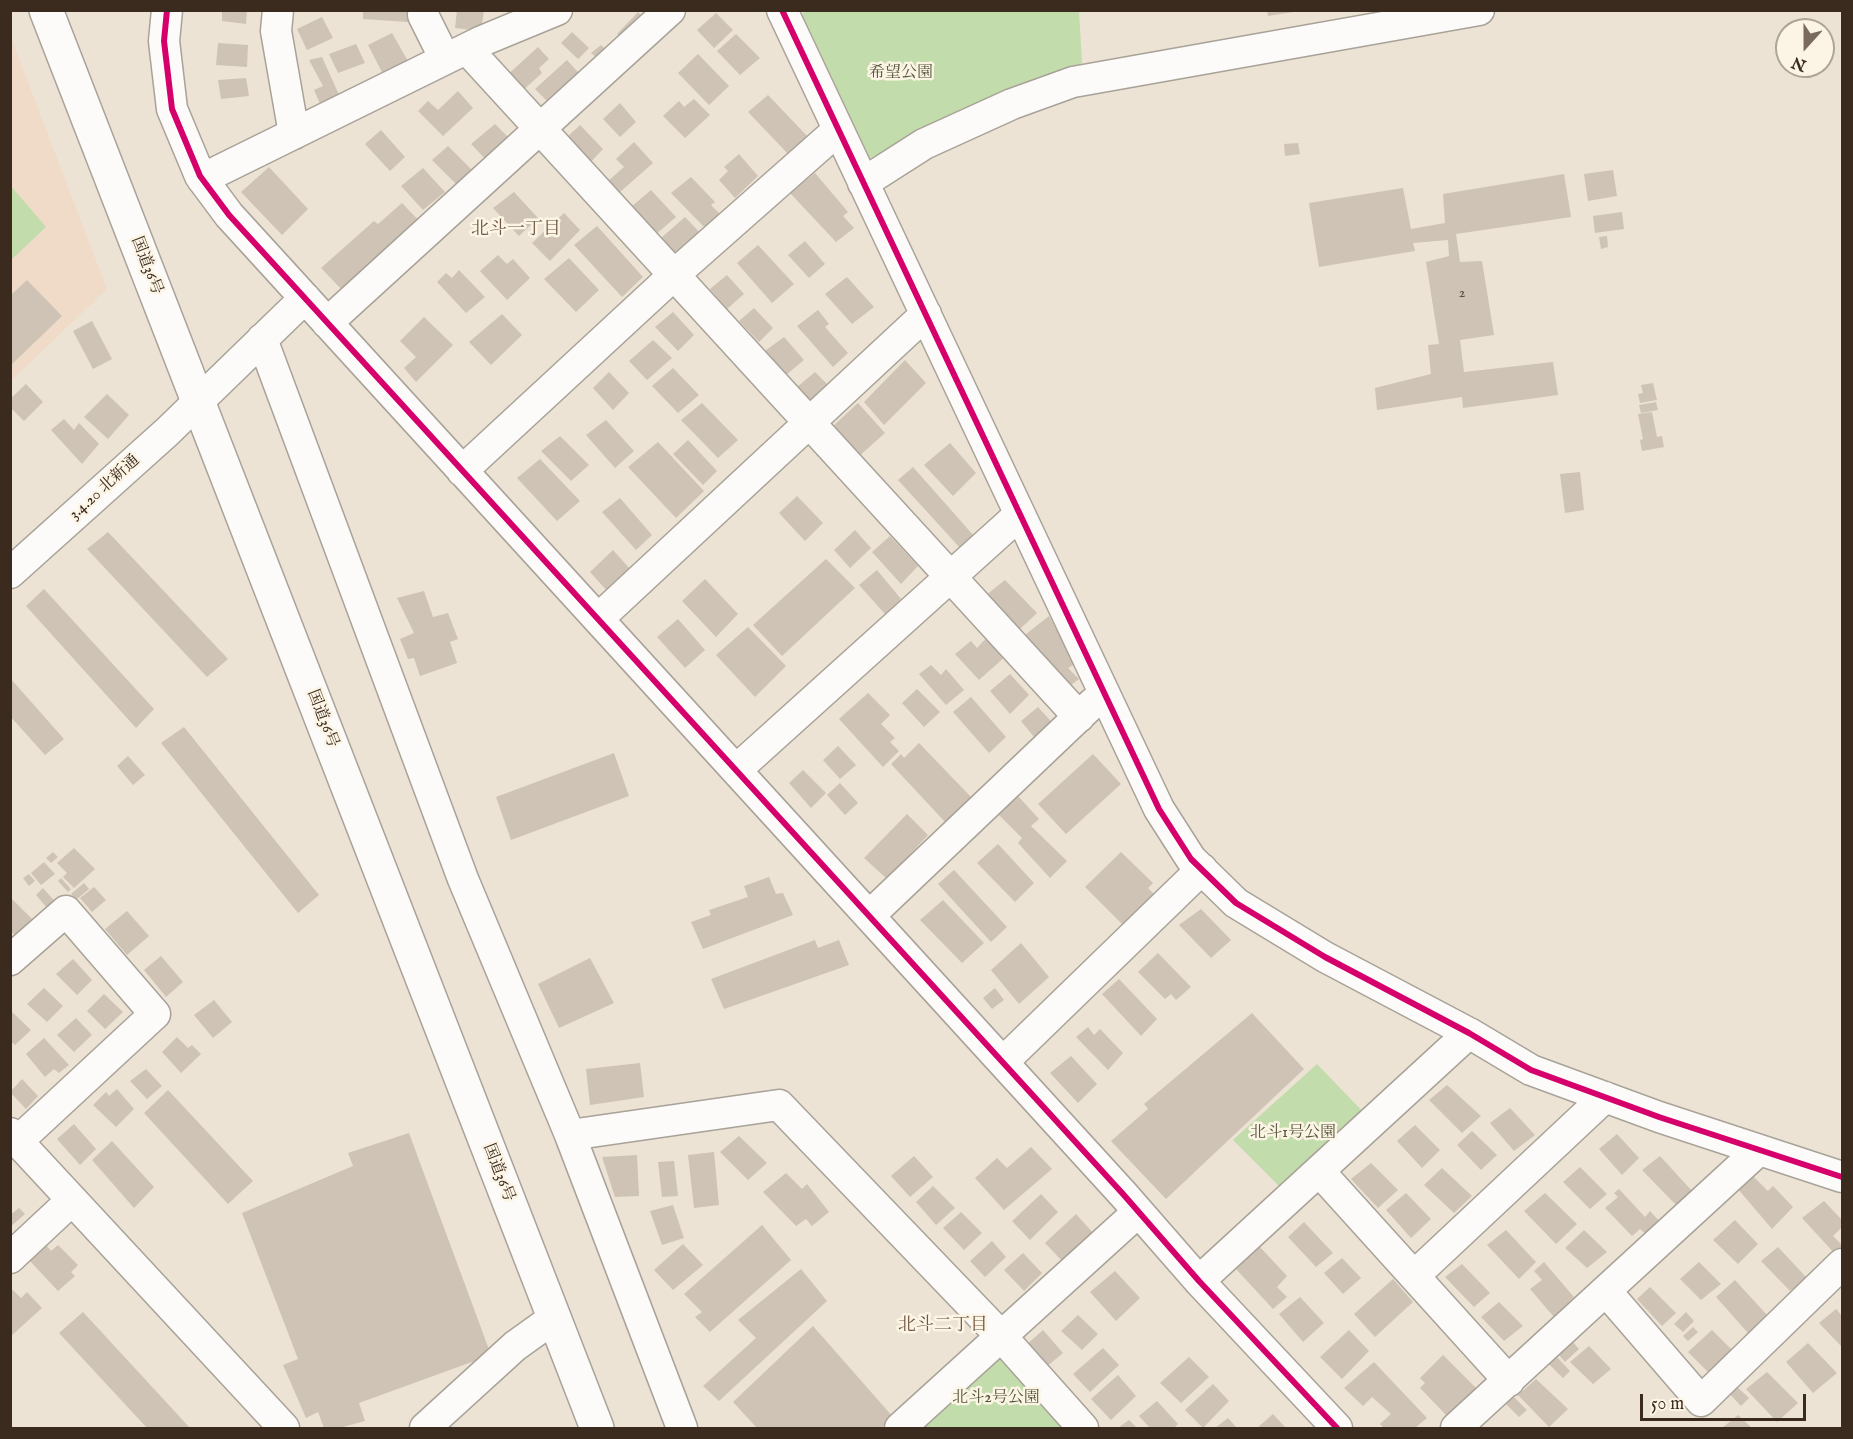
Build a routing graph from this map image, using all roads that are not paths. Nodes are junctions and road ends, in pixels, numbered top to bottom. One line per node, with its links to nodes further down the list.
1 (46, 10): 20 (highway, 国道36号)
2 (167, 10): 13 (street)
3 (278, 10): 12 (street)
4 (424, 10): 9 (street)
5 (557, 10): 9 (street)
6 (670, 10): 10 (street)
7 (782, 10): 11 (street)
8 (1479, 10): 14 (street)
9 (456, 54): 10 (street); 12 (street)
10 (542, 128): 15 (street); 18 (street)
11 (837, 130): 14 (street); 15 (street)
12 (294, 134): 13 (street)
13 (202, 179): 16 (street)
14 (863, 183): 17 (street)
15 (675, 274): 21 (street); 22 (street)
16 (305, 298): 18 (street); 19 (street, 3.4.20 北新通)
17 (926, 314): 21 (street); 23 (street)
18 (327, 323): 22 (street)
19 (262, 339): 20 (street, 3.4.20 北新通); 36 (street)
20 (198, 401): 24 (street, 3.4.20 北新通); 48 (highway, 国道36号)
21 (809, 421): 25 (street); 26 (street)
22 (462, 471): 26 (street)
23 (1019, 515): 25 (street); 27 (street)
24 (10, 573)
25 (952, 578): 28 (street); 29 (street)
26 (598, 619): 29 (street)
27 (1105, 692): 28 (street); 30 (street)
28 (1079, 717): 31 (street)
29 (736, 770): 31 (street)
30 (1202, 869): 33 (street); 34 (street)
31 (869, 916): 34 (street)
32 (10, 960): 37 (street)
33 (1468, 1033): 35 (street); 39 (street)
34 (1003, 1062): 42 (street)
35 (1605, 1097): 38 (street); 45 (street)
36 (570, 1135): 49 (street); 54 (street)
37 (14, 1137): 41 (street)
38 (1759, 1150): 40 (street); 47 (street)
39 (1319, 1171): 45 (street); 46 (street)
40 (1842, 1177)
41 (72, 1200): 43 (street); 51 (street)
42 (1138, 1212): 46 (street); 49 (street)
43 (10, 1258)
44 (1842, 1264): 47 (street)
45 (1414, 1276): 50 (street)
46 (1199, 1281): 57 (street)
47 (1606, 1291): 50 (street)
48 (554, 1318): 52 (street); 53 (highway, 国道36号)
49 (1001, 1336): 55 (street); 56 (street)
50 (1509, 1381): 58 (street)
51 (284, 1428)
52 (425, 1428)
53 (597, 1428)
54 (682, 1428)
55 (900, 1428)
56 (1083, 1428)
57 (1337, 1428)
58 (1456, 1428)

